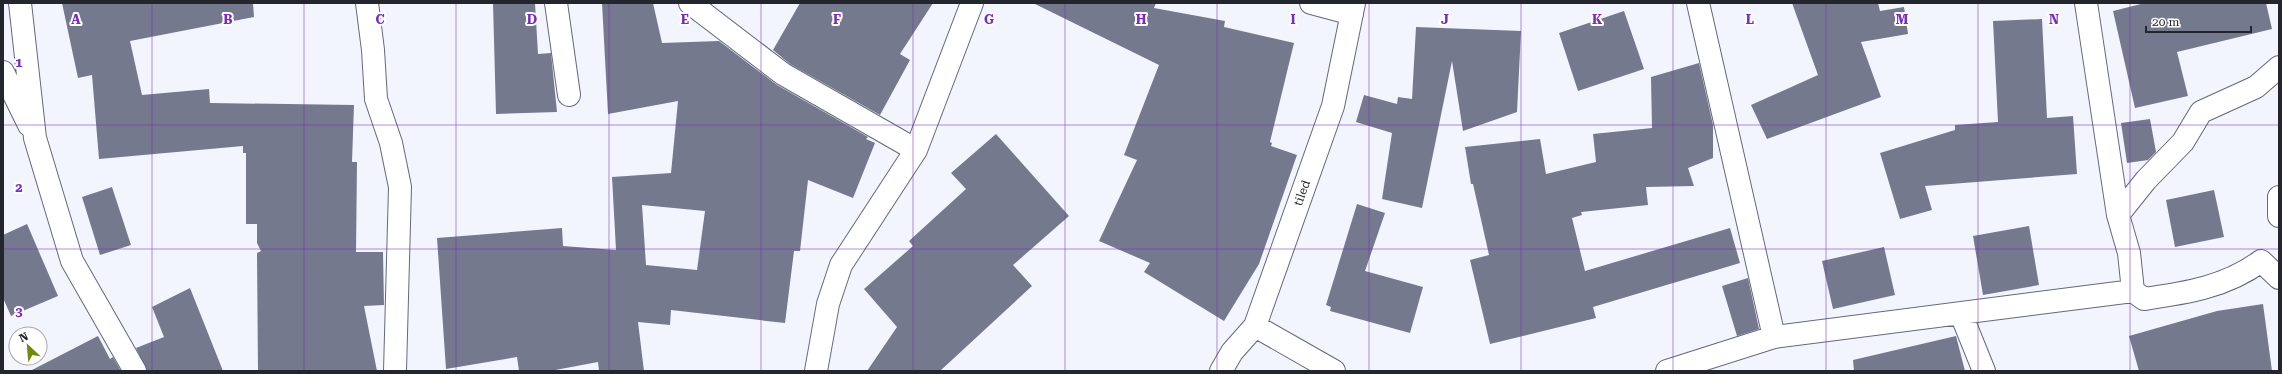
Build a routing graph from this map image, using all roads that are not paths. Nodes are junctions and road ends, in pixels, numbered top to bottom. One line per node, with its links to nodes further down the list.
1 (20, 3): 13 (street)
2 (367, 3): 24 (street)
3 (556, 3): 12 (street)
4 (690, 3): 14 (street)
5 (972, 3): 14 (street)
6 (1312, 3): 9 (street)
7 (1698, 3): 22 (street)
8 (2086, 3): 16 (street)
9 (1353, 8): 21 (street, tiled)
10 (2279, 67): 16 (street)
11 (3, 72): 13 (street)
12 (569, 95)
13 (35, 138): 23 (street)
14 (916, 150): 25 (street)
15 (2279, 197): 17 (street)
16 (2118, 215): 19 (street)
17 (2279, 216)
18 (2279, 278): 19 (street)
19 (2133, 291): 20 (street)
20 (1961, 314): 22 (street); 29 (street)
21 (1255, 326): 26 (street, tiled); 27 (street)
22 (1774, 337): 28 (street)
23 (134, 371)
24 (395, 371)
25 (816, 371)
26 (1221, 371)
27 (1334, 371)
28 (1667, 371)
29 (1984, 371)

